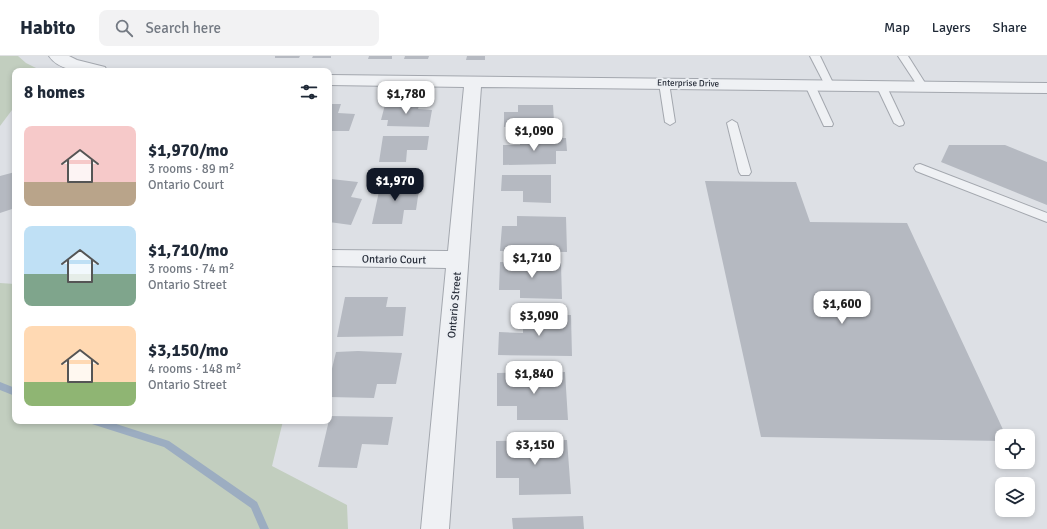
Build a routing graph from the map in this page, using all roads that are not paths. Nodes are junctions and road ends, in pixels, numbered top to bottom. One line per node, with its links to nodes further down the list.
1 (57, 56): 4 (street)
2 (815, 56): 9 (lane)
3 (903, 56): 11 (lane)
4 (87, 68)
5 (332, 80): 6 (street, Enterprise Drive)
6 (473, 81): 7 (street, Enterprise Drive); 21 (street, Ontario Street)
7 (664, 83): 8 (street, Enterprise Drive); 13 (lane)
8 (810, 85): 9 (street, Enterprise Drive); 16 (lane)
9 (829, 85): 10 (street, Enterprise Drive)
10 (881, 85): 11 (street, Enterprise Drive); 15 (lane)
11 (922, 86): 12 (street, Enterprise Drive)
12 (1047, 88)
13 (670, 122)
14 (732, 123): 18 (lane)
15 (899, 123)
16 (828, 124)
17 (920, 168): 19 (lane)
18 (745, 172)
19 (1047, 218)
20 (332, 258): 21 (street, Ontario Court)
21 (458, 260): 22 (street, Ontario Street)
22 (435, 529)

